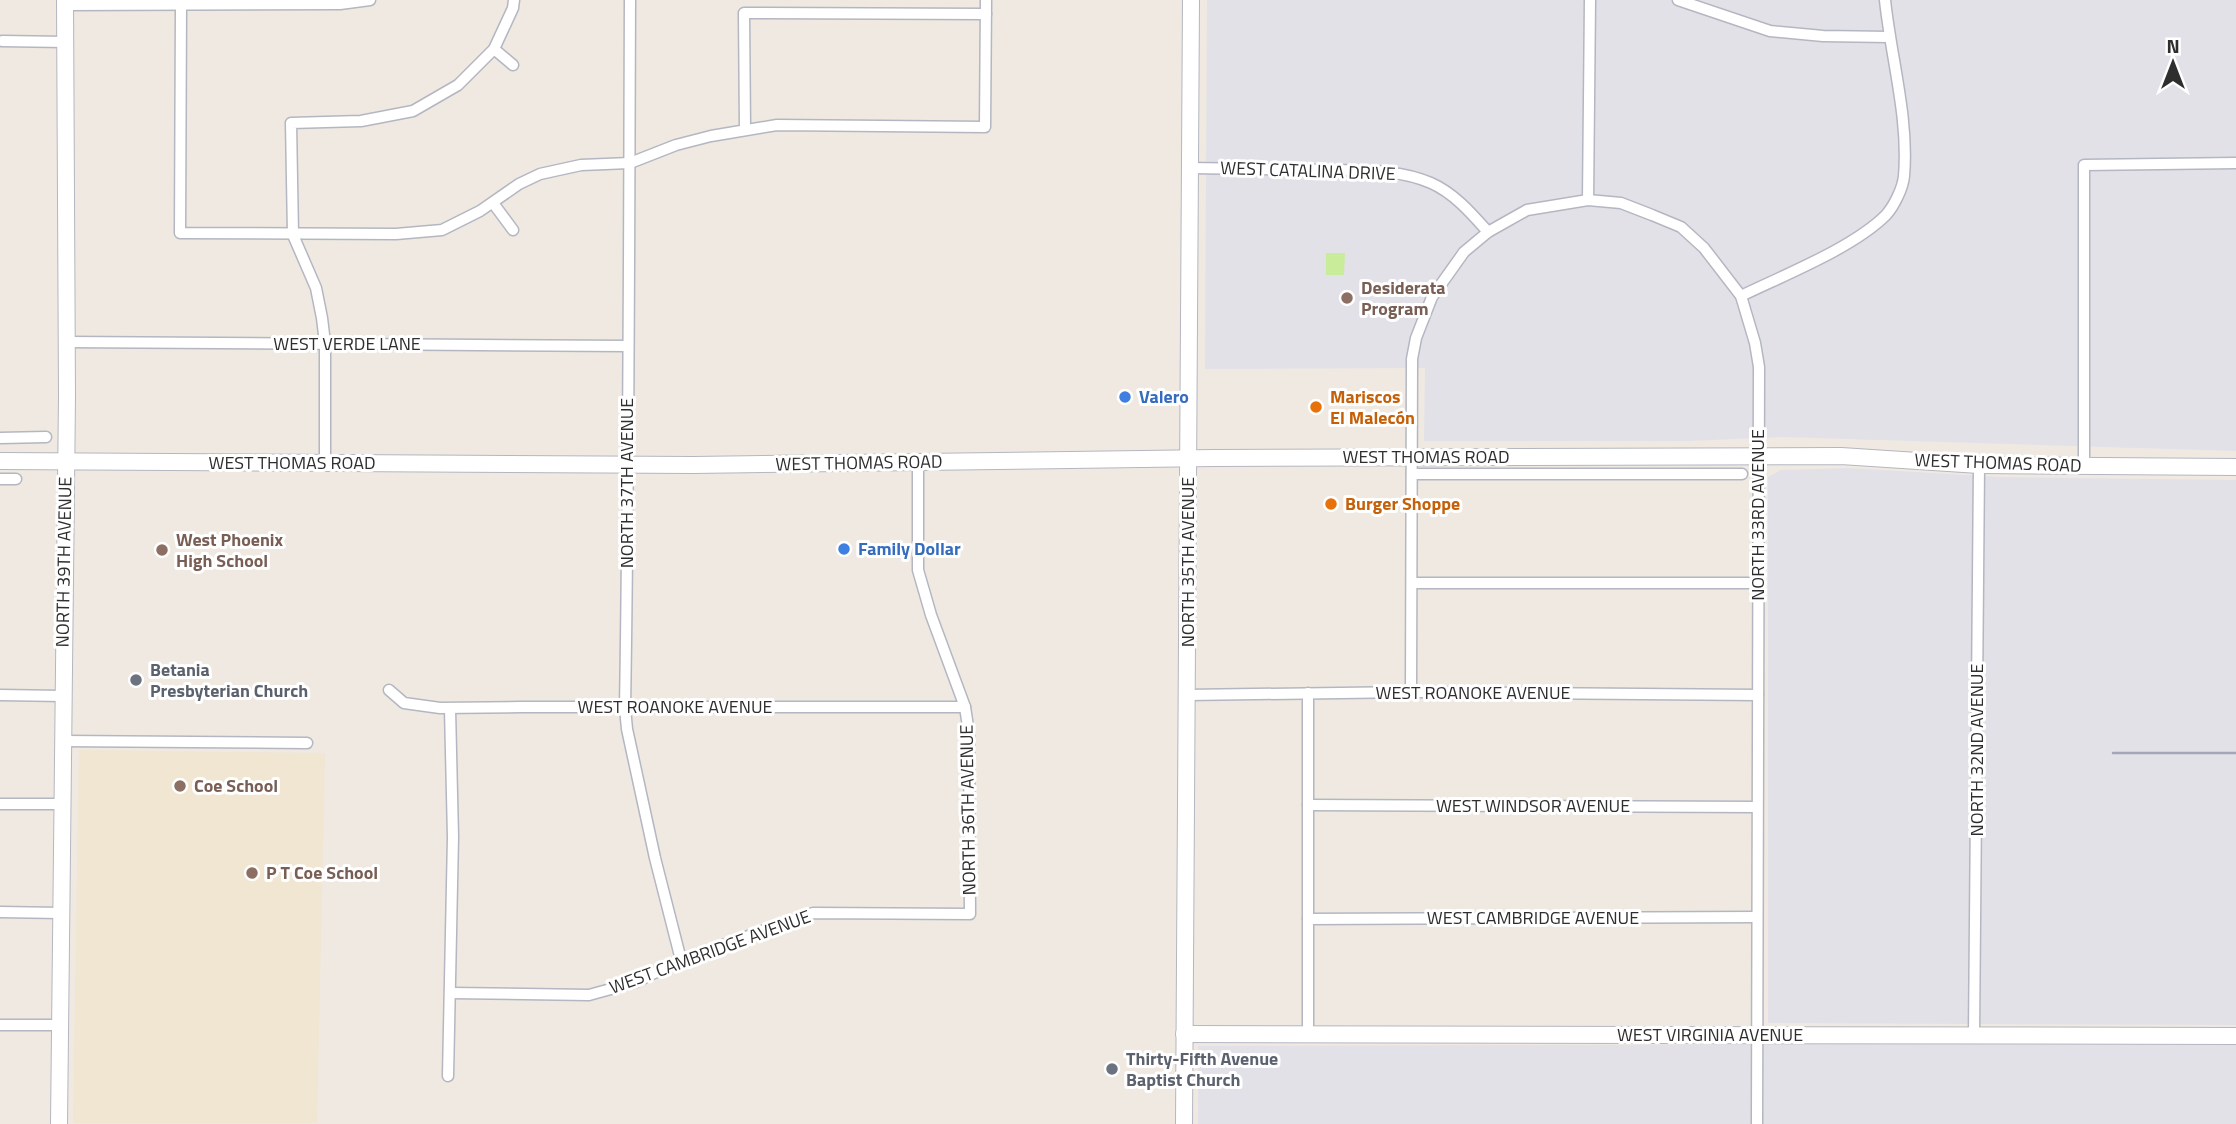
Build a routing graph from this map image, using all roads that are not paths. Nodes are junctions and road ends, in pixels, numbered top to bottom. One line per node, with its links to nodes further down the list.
1 (370, 0): 10 (street)
2 (514, 0): 15 (street)
3 (630, 0): 18 (street, NORTH 37TH AVENUE)
4 (986, 0): 11 (street)
5 (1191, 0): 20 (main road, NORTH 35TH AVENUE)
6 (1590, 0): 21 (street)
7 (1678, 0): 12 (street)
8 (1885, 0): 12 (street)
9 (65, 2): 10 (street); 14 (main road, NORTH 39TH AVENUE)
10 (181, 5): 25 (street)
11 (986, 14): 17 (street); 17 (street)
12 (1889, 37): 26 (street)
13 (2, 41): 14 (street)
14 (65, 42): 27 (main road, NORTH 39TH AVENUE)
15 (494, 49): 16 (street); 25 (street)
16 (513, 65)
17 (745, 130): 18 (street)
18 (630, 163): 22 (street); 29 (street, NORTH 37TH AVENUE)
19 (2236, 163): 42 (street)
20 (1189, 168): 24 (street, WEST CATALINA DRIVE); 34 (main road, NORTH 35TH AVENUE)
21 (1588, 200): 24 (street); 26 (street)
22 (493, 203): 23 (street); 25 (street)
23 (513, 230)
24 (1488, 232): 40 (street)
25 (293, 235): 28 (street)
26 (1741, 296): 33 (street, NORTH 33RD AVENUE)
27 (66, 342): 28 (street, WEST VERDE LANE); 36 (main road, NORTH 39TH AVENUE)
28 (325, 344): 29 (street, WEST VERDE LANE); 37 (street)
29 (627, 346): 39 (street, NORTH 37TH AVENUE)
30 (0, 438): 31 (street)
31 (46, 438)
32 (1718, 456): 33 (main road, WEST THOMAS ROAD); 40 (main road, WEST THOMAS ROAD); 44 (street)
33 (1758, 456): 41 (main road, WEST THOMAS ROAD); 49 (street, NORTH 33RD AVENUE)
34 (1188, 459): 38 (main road, WEST THOMAS ROAD); 40 (main road, WEST THOMAS ROAD); 55 (main road, NORTH 35TH AVENUE)
35 (0, 460): 36 (main road, WEST THOMAS ROAD)
36 (66, 461): 37 (main road, WEST THOMAS ROAD); 54 (main road, NORTH 39TH AVENUE)
37 (325, 463): 39 (main road, WEST THOMAS ROAD)
38 (918, 463): 39 (main road, WEST THOMAS ROAD); 57 (street, NORTH 36TH AVENUE)
39 (629, 465): 58 (street, NORTH 37TH AVENUE)
40 (1413, 465): 44 (street, WEST THOMAS ROAD); 48 (street)
41 (1979, 465): 42 (main road, WEST THOMAS ROAD); 78 (street, NORTH 32ND AVENUE)
42 (2084, 467): 43 (main road, WEST THOMAS ROAD)
43 (2236, 467)
44 (1717, 474): 45 (street, WEST THOMAS ROAD)
45 (1742, 474)
46 (0, 479): 47 (street)
47 (16, 479)
48 (1412, 583): 49 (street); 51 (street)
49 (1758, 583): 56 (street, NORTH 33RD AVENUE)
50 (389, 690): 59 (street, WEST ROANOKE AVENUE)
51 (1411, 692): 52 (street, WEST ROANOKE AVENUE); 56 (street, WEST ROANOKE AVENUE)
52 (1308, 694): 55 (street, WEST ROANOKE AVENUE); 64 (street)
53 (0, 695): 54 (street)
54 (63, 695): 60 (main road, NORTH 39TH AVENUE)
55 (1187, 695): 76 (main road, NORTH 35TH AVENUE)
56 (1758, 695): 65 (street, NORTH 33RD AVENUE)
57 (965, 707): 58 (street, WEST ROANOKE AVENUE); 68 (street, NORTH 36TH AVENUE)
58 (625, 708): 59 (street, WEST ROANOKE AVENUE); 71 (street, NORTH 37TH AVENUE)
59 (450, 709): 72 (street)
60 (63, 741): 61 (street); 63 (main road, NORTH 39TH AVENUE)
61 (307, 743)
62 (0, 804): 63 (street)
63 (62, 804): 67 (main road, NORTH 39TH AVENUE)
64 (1308, 805): 65 (street, WEST WINDSOR AVENUE); 70 (street)
65 (1757, 807): 69 (street, NORTH 33RD AVENUE)
66 (0, 912): 67 (street)
67 (61, 913): 74 (main road, NORTH 39TH AVENUE)
68 (970, 914): 71 (street, WEST CAMBRIDGE AVENUE)
69 (1757, 917): 70 (street, WEST CAMBRIDGE AVENUE); 77 (street, NORTH 33RD AVENUE)
70 (1308, 919): 75 (street)
71 (681, 960): 72 (street, WEST CAMBRIDGE AVENUE)
72 (451, 993): 80 (street)
73 (0, 1025): 74 (street)
74 (60, 1025): 81 (main road, NORTH 39TH AVENUE)
75 (1308, 1033): 76 (main road, WEST VIRGINIA AVENUE); 77 (main road, WEST VIRGINIA AVENUE)
76 (1184, 1034): 82 (main road, NORTH 35TH AVENUE)
77 (1757, 1035): 78 (main road, WEST VIRGINIA AVENUE); 83 (street, NORTH 33RD AVENUE)
78 (1974, 1036): 79 (main road, WEST VIRGINIA AVENUE)
79 (2236, 1036)
80 (448, 1076)
81 (59, 1124)
82 (1184, 1124)
83 (1756, 1124)

